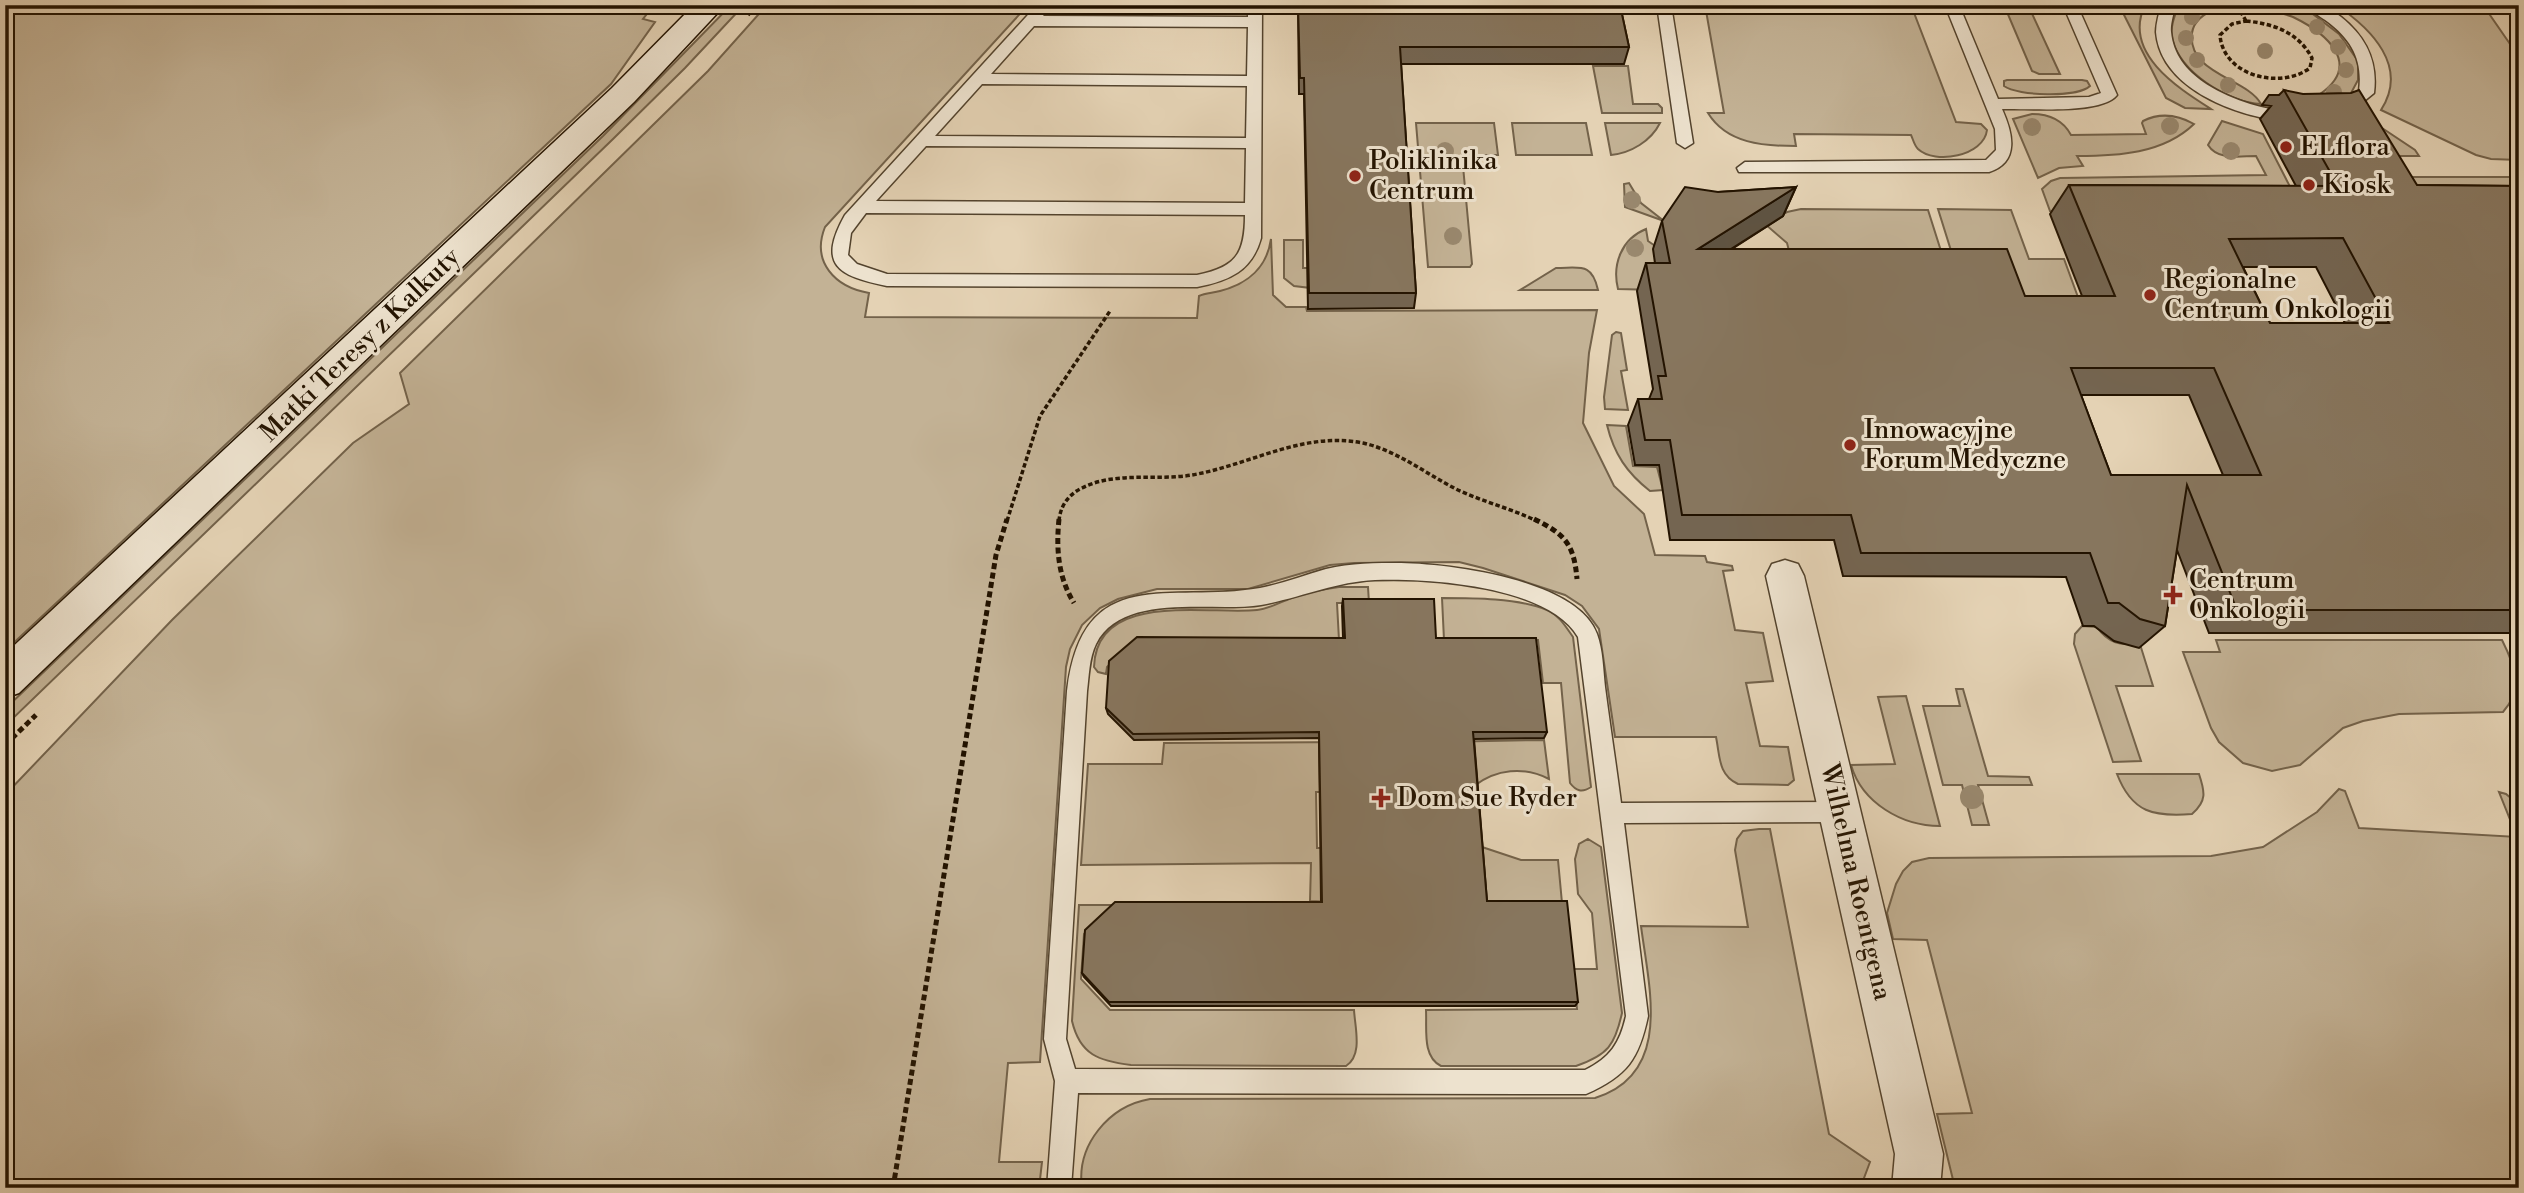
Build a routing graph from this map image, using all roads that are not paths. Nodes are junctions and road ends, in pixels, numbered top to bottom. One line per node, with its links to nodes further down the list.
1 (711, 5): 23 (street, Matki Teresy z Kalkuty)
2 (1045, 5): 9 (lane)
3 (1255, 5): 10 (lane)
4 (1664, 5): 18 (lane)
5 (1952, 5): 13 (lane)
6 (2070, 5): 13 (lane)
7 (2168, 5): 15 (lane)
8 (2313, 5): 14 (lane)
9 (1031, 21): 10 (lane); 11 (lane)
10 (1255, 22): 12 (lane)
11 (978, 79): 12 (lane); 16 (lane)
12 (1255, 81): 17 (lane)
13 (1993, 104): 19 (lane)
14 (2331, 114)
15 (2303, 117)
16 (922, 141): 17 (lane); 20 (lane)
17 (1254, 143): 21 (lane)
18 (1685, 143)
19 (1745, 168)
20 (862, 207): 21 (lane); 21 (lane)
21 (1254, 209)
22 (1785, 576): 24 (street, Wilhelma Roentgena)
23 (5, 680)
24 (1840, 812): 25 (lane); 28 (street, Wilhelma Roentgena)
25 (1612, 813): 26 (lane); 26 (lane)
26 (1067, 1081): 27 (lane)
27 (1059, 1188)
28 (1916, 1188)

